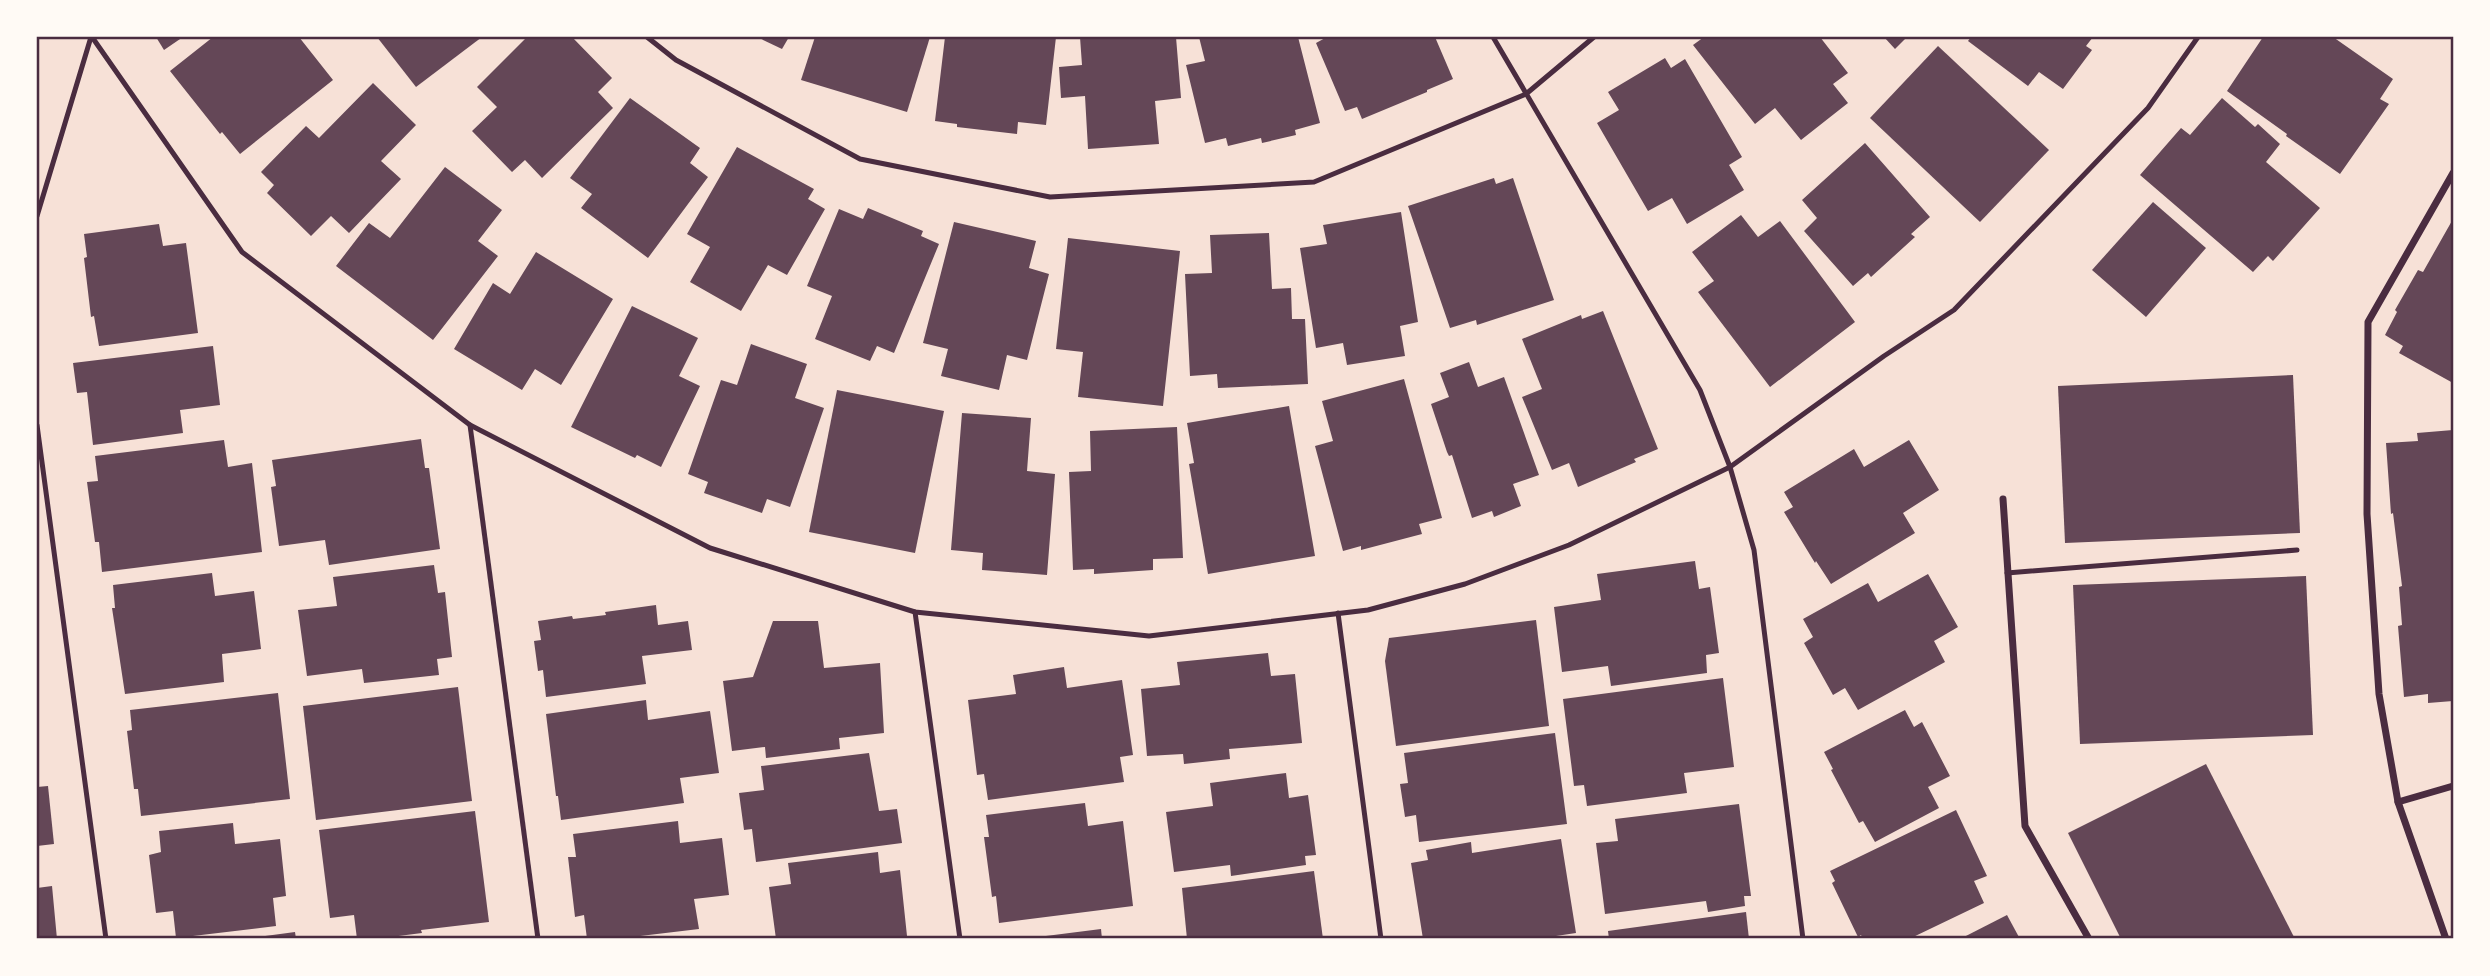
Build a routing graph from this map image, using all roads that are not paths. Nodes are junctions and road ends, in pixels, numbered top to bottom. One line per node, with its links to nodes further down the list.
1 (91, 37): 8 (lane); 10 (lane)
2 (646, 37): 6 (lane)
3 (1493, 37): 6 (lane)
4 (1594, 37): 6 (lane)
5 (2197, 37): 11 (lane)
6 (1526, 94): 11 (lane)
7 (2453, 173): 18 (street)
8 (37, 216)
9 (37, 425): 19 (lane)
10 (470, 425): 15 (lane); 20 (lane)
11 (1730, 467): 16 (lane); 23 (lane)
12 (2003, 499): 14 (street)
13 (2297, 550): 14 (lane)
14 (2007, 573): 24 (street)
15 (915, 612): 16 (lane); 21 (lane)
16 (1338, 613): 22 (lane)
17 (2453, 786): 18 (street)
18 (2398, 802): 25 (street)
19 (106, 939)
20 (538, 939)
21 (960, 939)
22 (1381, 939)
23 (1803, 939)
24 (2089, 939)
25 (2446, 939)

